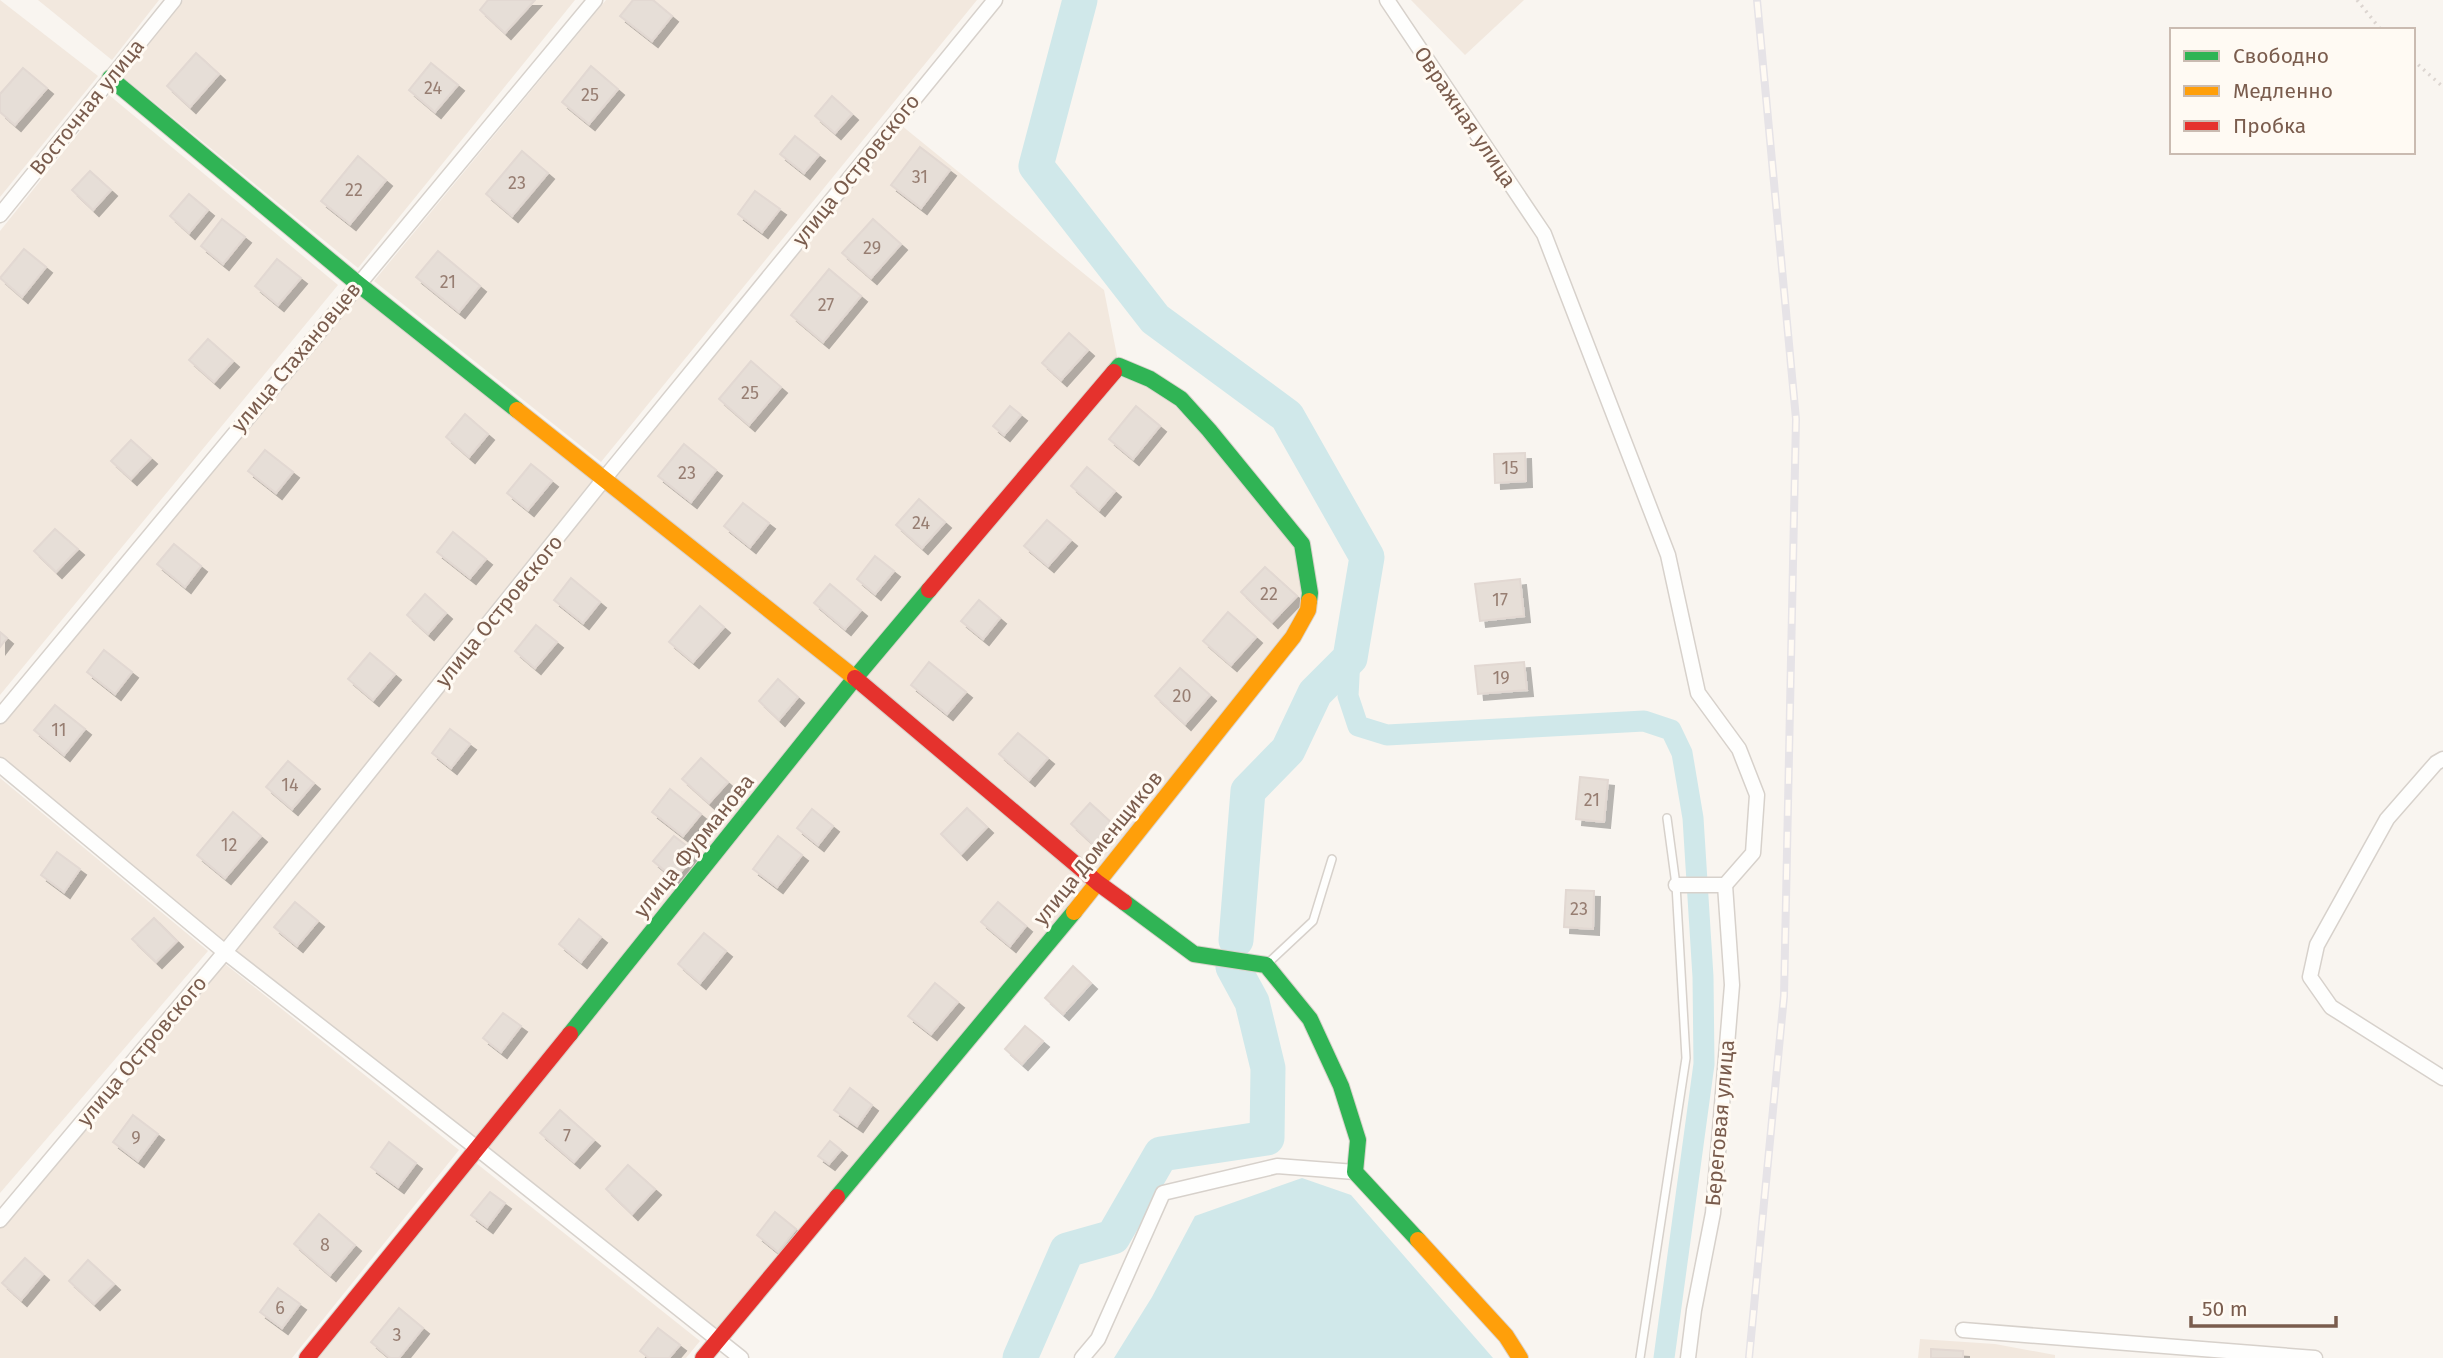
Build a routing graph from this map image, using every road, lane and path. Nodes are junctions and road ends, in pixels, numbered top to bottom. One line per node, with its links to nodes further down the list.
1 (174, 0): 8 (street, Восточная улица)
2 (595, 0): 11 (street, улица Стахановцев)
3 (995, 0): 13 (street, улица Островского)
4 (1387, 0): 22 (street, Овражная улица)
5 (2357, 0): 6 (path)
6 (2379, 28)
7 (2415, 62): 9 (path)
8 (110, 78): 10 (street, Восточная улица); 11 (street)
9 (2443, 87)
10 (0, 215)
11 (357, 283): 13 (street); 15 (street, улица Стахановцев)
12 (1119, 366): 14 (street, улица Фурманова); 20 (street, улица Доменщиков)
13 (604, 479): 14 (street); 23 (street, улица Островского)
14 (855, 678): 20 (street); 26 (street, улица Фурманова)
15 (0, 716)
16 (2443, 759): 25 (street)
17 (0, 765): 23 (street)
18 (1667, 818): 21 (lane)
19 (1332, 859): 24 (lane)
20 (1098, 883): 24 (street); 30 (street, улица Доменщиков)
21 (1676, 885): 22 (street); 36 (lane)
22 (1725, 885): 37 (street, Береговая улица)
23 (225, 952): 26 (street); 28 (street, улица Островского)
24 (1266, 965): 27 (street)
25 (2443, 1078)
26 (478, 1149): 30 (street); 31 (street, улица Фурманова)
27 (1354, 1172): 34 (street); 35 (street)
28 (0, 1220)
29 (1963, 1330): 38 (street)
30 (719, 1339): 32 (street, улица Доменщиков); 33 (street)
31 (307, 1358)
32 (703, 1358)
33 (741, 1358)
34 (1082, 1358)
35 (1520, 1358)
36 (1640, 1358)
37 (1688, 1358)
38 (2315, 1358)

